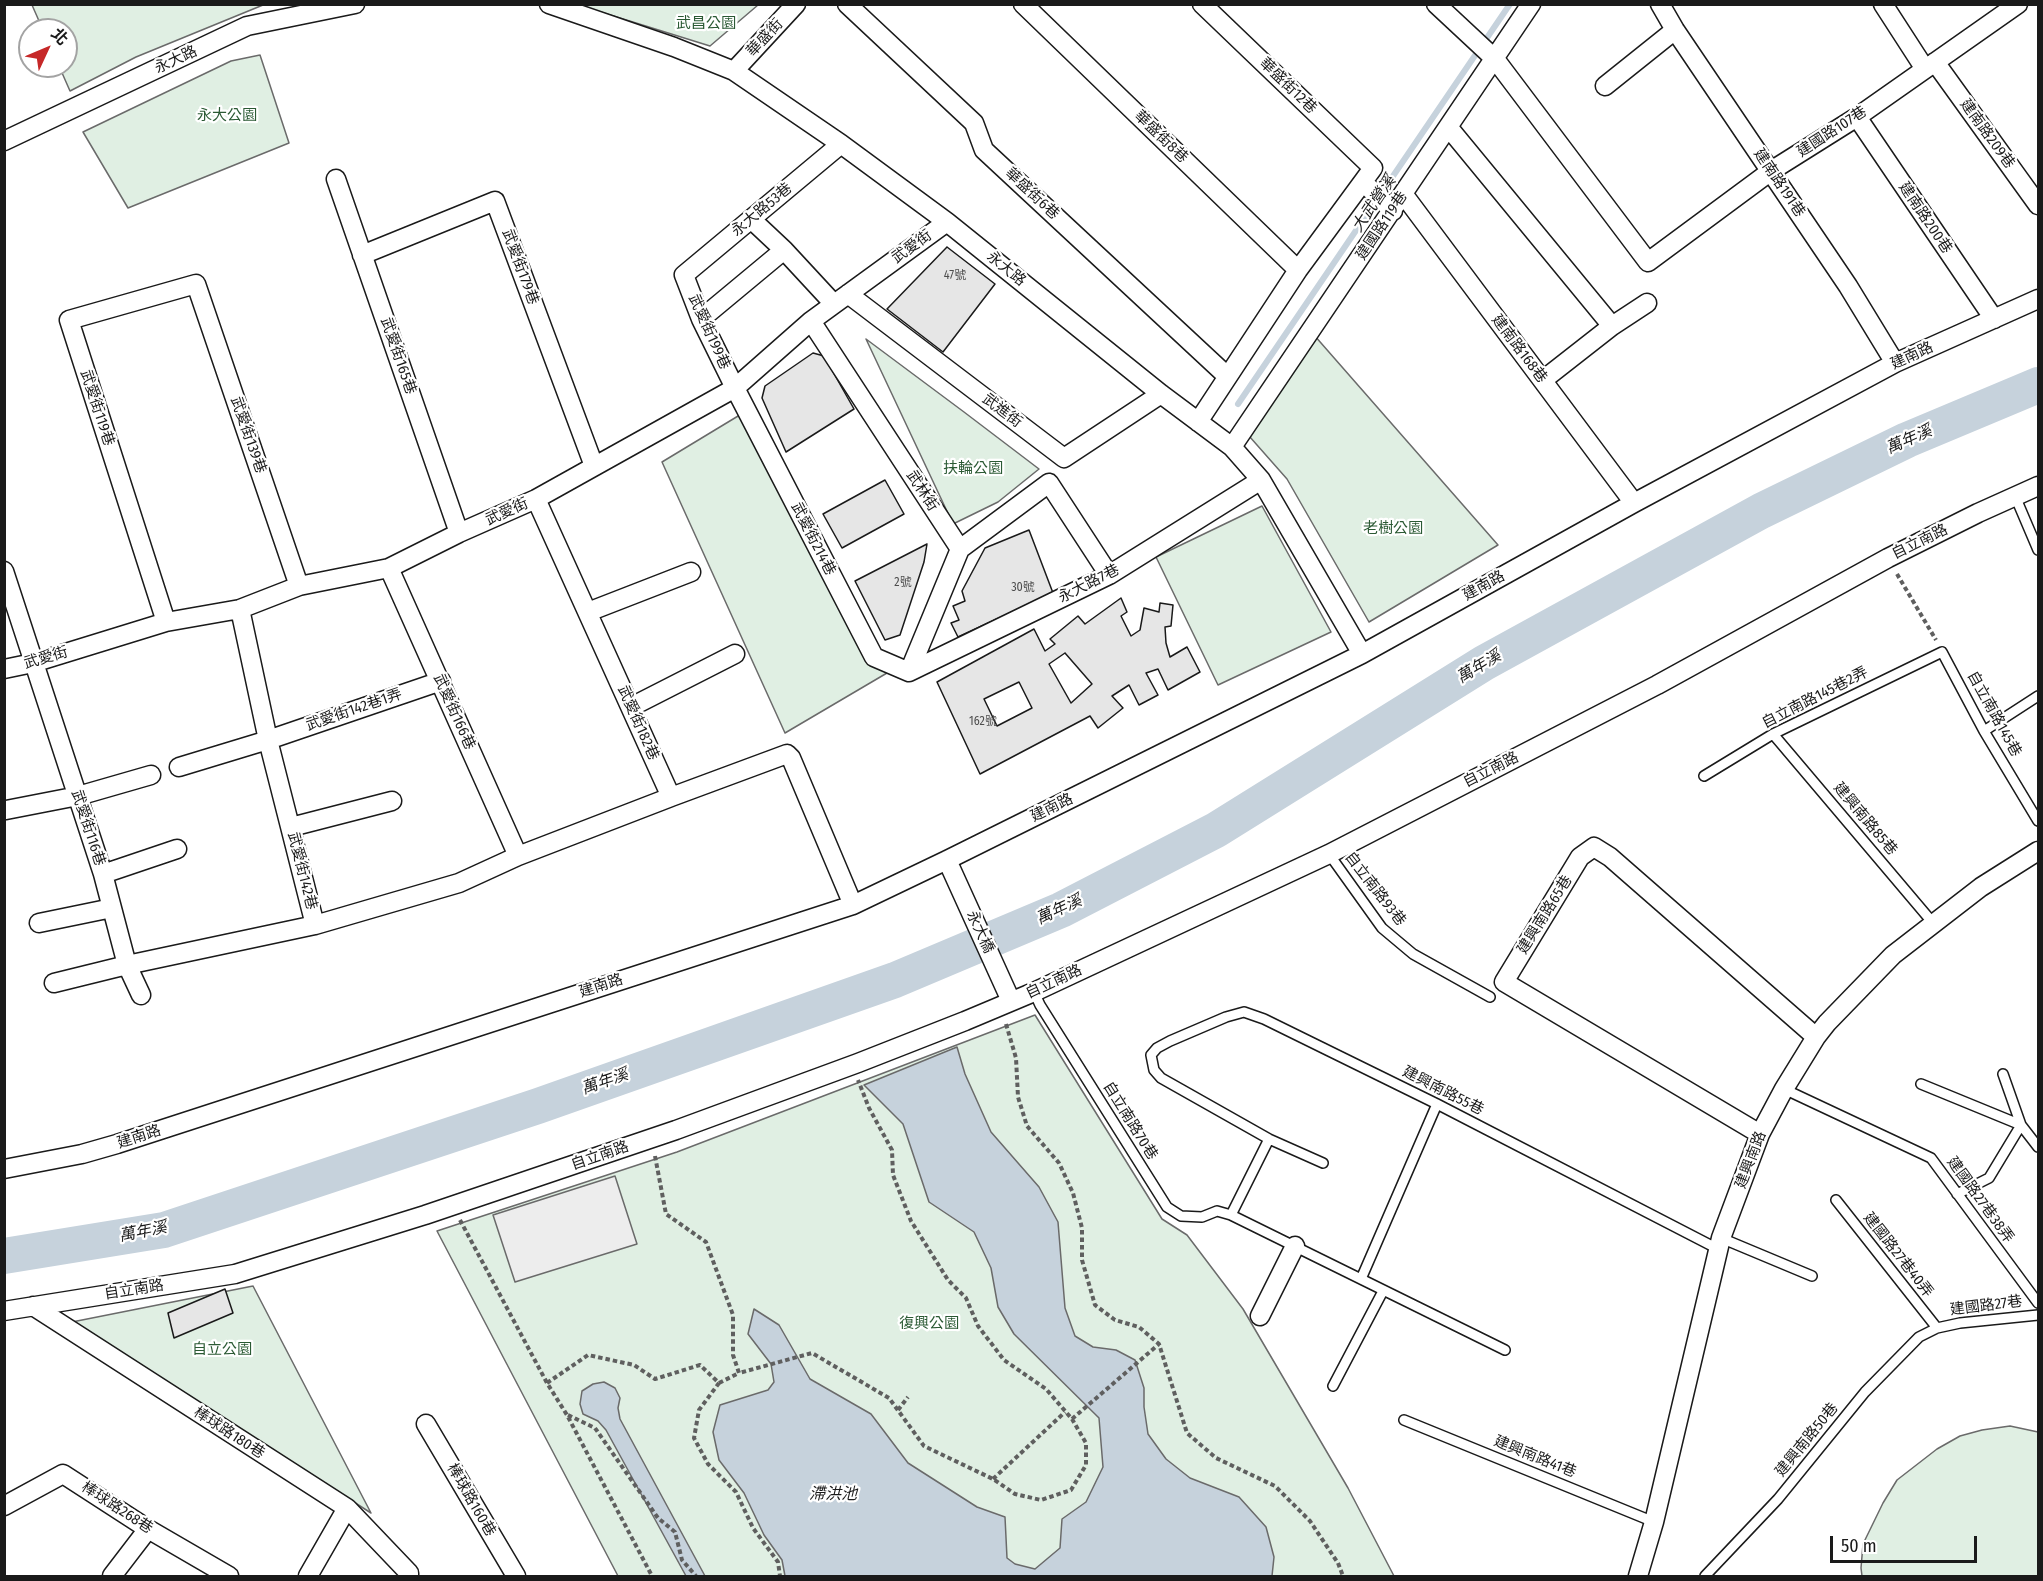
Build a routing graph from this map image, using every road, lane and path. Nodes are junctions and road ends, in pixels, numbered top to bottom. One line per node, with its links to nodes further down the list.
1 (355, 4): 19 (street, 永大路)
2 (549, 4): 15 (street, 永大路)
3 (795, 4): 15 (street, 華盛街)
4 (847, 4): 41 (street, 華盛街6巷)
5 (1023, 4): 30 (street, 華盛街8巷)
6 (1202, 4): 23 (street, 華盛街12巷)
7 (1436, 4): 13 (street)
8 (1531, 4): 13 (street, 建國路119巷)
9 (1660, 4): 12 (street, 建南路191巷)
10 (1883, 4): 14 (street, 建南路209巷)
11 (2012, 6): 14 (street, 建國路107巷)
12 (1675, 30): 16 (street); 21 (street, 建南路191巷)
13 (1495, 59): 18 (street, 建國路119巷); 21 (street, 建國路107巷)
14 (1930, 65): 17 (street, 建國路107巷); 25 (street, 建南路209巷)
15 (734, 71): 20 (street, 永大路)
16 (1605, 86)
17 (1857, 117): 21 (street, 建國路107巷); 37 (street, 建南路200巷)
18 (1449, 128): 24 (street, 建國路119巷); 39 (street)
19 (4, 141)
20 (841, 144): 26 (street, 永大路53巷); 27 (street, 永大路)
21 (1770, 171): 40 (street, 建南路191巷)
22 (336, 179): 29 (street, 武愛街165巷)
23 (1377, 191): 24 (street, 建國路119巷); 30 (street); 46 (street, 建國路119巷)
24 (1404, 195): 42 (street, 建南路168巷)
25 (2038, 205)
26 (751, 219): 28 (street, 武進街); 31 (street, 永大路53巷)
27 (947, 222): 33 (street, 武愛街); 44 (street, 永大路)
28 (783, 250): 33 (street, 武進街); 36 (street)
29 (362, 255): 48 (street, 武愛街179巷); 55 (street, 武愛街165巷)
30 (1298, 270): 41 (street)
31 (684, 275): 36 (street, 武愛街199巷)
32 (196, 284): 63 (street, 武愛街139巷); 66 (street, 武愛街119巷)
33 (841, 299): 38 (street, 武愛街); 47 (street, 武進街)
34 (2038, 299): 37 (street, 建南路)
35 (1647, 303): 39 (street)
36 (701, 319): 43 (street, 武愛街199巷)
37 (1994, 319): 40 (street, 建南路)
38 (812, 321): 43 (street, 武愛街); 56 (street, 武林街)
39 (1612, 326): 42 (street)
40 (1895, 363): 54 (street, 建南路)
41 (1227, 376): 45 (street)
42 (1543, 380): 54 (street, 建南路168巷)
43 (735, 388): 48 (street, 武愛街); 72 (street, 武愛街214巷)
44 (1161, 394): 45 (street, 永大路); 47 (street)
45 (1198, 422): 46 (street, 永大路)
46 (1232, 447): 49 (street, 永大路)
47 (1064, 458): 50 (street)
48 (594, 466): 53 (street, 武愛街)
49 (1261, 480): 62 (street, 永大路7巷); 69 (street, 永大路)
50 (1049, 483): 56 (street); 62 (street)
51 (2038, 486): 52 (street, 自立南路)
52 (2015, 496): 57 (lane); 58 (street, 自立南路)
53 (536, 499): 55 (street, 武愛街); 65 (street, 武愛街182巷)
54 (1634, 503): 69 (street, 建南路)
55 (459, 533): 59 (street, 武愛街)
56 (960, 549): 72 (street)
57 (2038, 550)
58 (1888, 558): 67 (path); 90 (street, 自立南路)
59 (389, 568): 63 (street, 武愛街); 73 (street, 武愛街166巷)
60 (4, 571): 70 (street, 武愛街116巷)
61 (691, 572): 65 (street)
62 (1109, 575): 72 (street, 永大路7巷)
63 (299, 586): 64 (street, 武愛街)
64 (240, 609): 66 (street, 武愛街); 78 (street, 武愛街142巷)
65 (588, 612): 75 (street, 武愛街182巷)
66 (166, 622): 70 (street, 武愛街)
67 (1942, 652): 76 (lane, 自立南路145巷); 77 (lane, 自立南路145巷2弄)
68 (735, 654): 75 (street)
69 (1362, 654): 92 (street, 建南路)
70 (33, 663): 71 (street, 武愛街); 82 (street, 武愛街116巷)
71 (4, 669)
72 (909, 672)
73 (441, 681): 78 (street, 武愛街142巷1弄); 91 (street, 武愛街166巷)
74 (2038, 696): 76 (lane)
75 (631, 707): 83 (street, 武愛街182巷)
76 (1984, 731): 86 (lane, 自立南路145巷)
77 (1773, 734): 81 (lane, 自立南路145巷2弄); 97 (lane, 建興南路85巷)
78 (268, 740): 79 (street, 武愛街142巷1弄); 87 (street, 武愛街142巷)
79 (179, 767)
80 (152, 775): 82 (street)
81 (1704, 776)
82 (78, 796): 85 (street); 93 (street, 武愛街116巷)
83 (671, 797): 91 (street); 94 (street)
84 (392, 801): 87 (street)
85 (6, 810)
86 (2038, 821)
87 (291, 827): 98 (street, 武愛街142巷)
88 (177, 849): 93 (street)
89 (2038, 851): 97 (street, 建興南路)
90 (1329, 854): 101 (street, 自立南路); 103 (lane, 自立南路93巷)
91 (518, 856): 98 (street, 武愛街142巷)
92 (947, 861): 94 (street, 建南路); 104 (street, 永大橋)
93 (103, 874): 95 (street, 武愛街116巷)
94 (853, 905): 118 (street, 建南路)
95 (112, 908): 96 (street); 99 (street, 武愛街116巷)
96 (39, 923)
97 (1933, 923): 106 (street, 建興南路)
98 (315, 925): 99 (street)
99 (127, 965): 100 (street); 102 (street, 武愛街116巷)
100 (54, 982)
101 (1034, 992): 104 (street, 自立南路); 121 (lane, 自立南路70巷)
102 (141, 995)
103 (1490, 997)
104 (1011, 1001): 107 (street, 自立南路)
105 (1004, 1019): 134 (path)
106 (1816, 1037): 110 (street, 建興南路); 113 (street, 建興南路65巷)
107 (857, 1070): 129 (street, 自立南路); 142 (path)
108 (2002, 1074): 112 (lane)
109 (1921, 1084): 112 (lane)
110 (1784, 1089): 113 (street, 建興南路); 119 (lane, 建國路27巷38弄)
111 (1437, 1104): 114 (lane, 建興南路55巷); 123 (lane, 建興南路55巷); 126 (lane)
112 (2021, 1125): 116 (lane); 119 (lane)
113 (1760, 1134): 123 (street, 建興南路)
114 (1269, 1139): 117 (lane); 121 (lane)
115 (654, 1146): 136 (path)
116 (2038, 1148)
117 (1323, 1163)
118 (4, 1169)
119 (1957, 1194): 128 (lane, 建國路27巷38弄)
120 (1836, 1200): 133 (lane, 建國路27巷40弄)
121 (1231, 1215): 124 (lane, 自立南路70巷)
122 (458, 1217): 137 (path)
123 (1720, 1244): 125 (lane, 建興南路55巷); 150 (street, 建興南路)
124 (1295, 1246): 126 (lane, 自立南路70巷); 131 (street)
125 (1812, 1276)
126 (1361, 1279): 127 (lane, 自立南路70巷)
127 (1383, 1291): 135 (lane, 自立南路70巷); 139 (lane)
128 (2038, 1303)
129 (33, 1306): 130 (street, 自立南路); 149 (street, 棒球路180巷)
130 (4, 1311)
131 (1260, 1316)
132 (2038, 1316): 133 (lane, 建國路27巷)
133 (1937, 1328): 162 (lane, 建興南路50巷)
134 (1159, 1344): 144 (path); 160 (path)
135 (1506, 1350)
136 (739, 1373): 138 (path); 141 (path)
137 (547, 1383): 138 (path); 143 (path)
138 (719, 1383): 159 (path)
139 (1332, 1386)
140 (908, 1397): 141 (path)
141 (898, 1410): 147 (path)
142 (1065, 1412): 144 (path); 147 (path)
143 (567, 1415): 157 (path); 158 (path)
144 (1072, 1419): 147 (path)
145 (1404, 1420): 150 (lane, 建興南路41巷)
146 (426, 1424): 156 (street, 棒球路160巷)
147 (993, 1479)
148 (4, 1506): 151 (street, 棒球路268巷)
149 (346, 1508): 154 (street); 155 (street, 棒球路180巷)
150 (1654, 1522): 161 (street, 建興南路)
151 (148, 1530): 152 (street); 153 (street, 棒球路268巷)
152 (112, 1576)
153 (229, 1576)
154 (308, 1576)
155 (409, 1576)
156 (516, 1576)
157 (652, 1576)
158 (696, 1576)
159 (780, 1576)
160 (1343, 1576)
161 (1638, 1576)
162 (1705, 1576)

